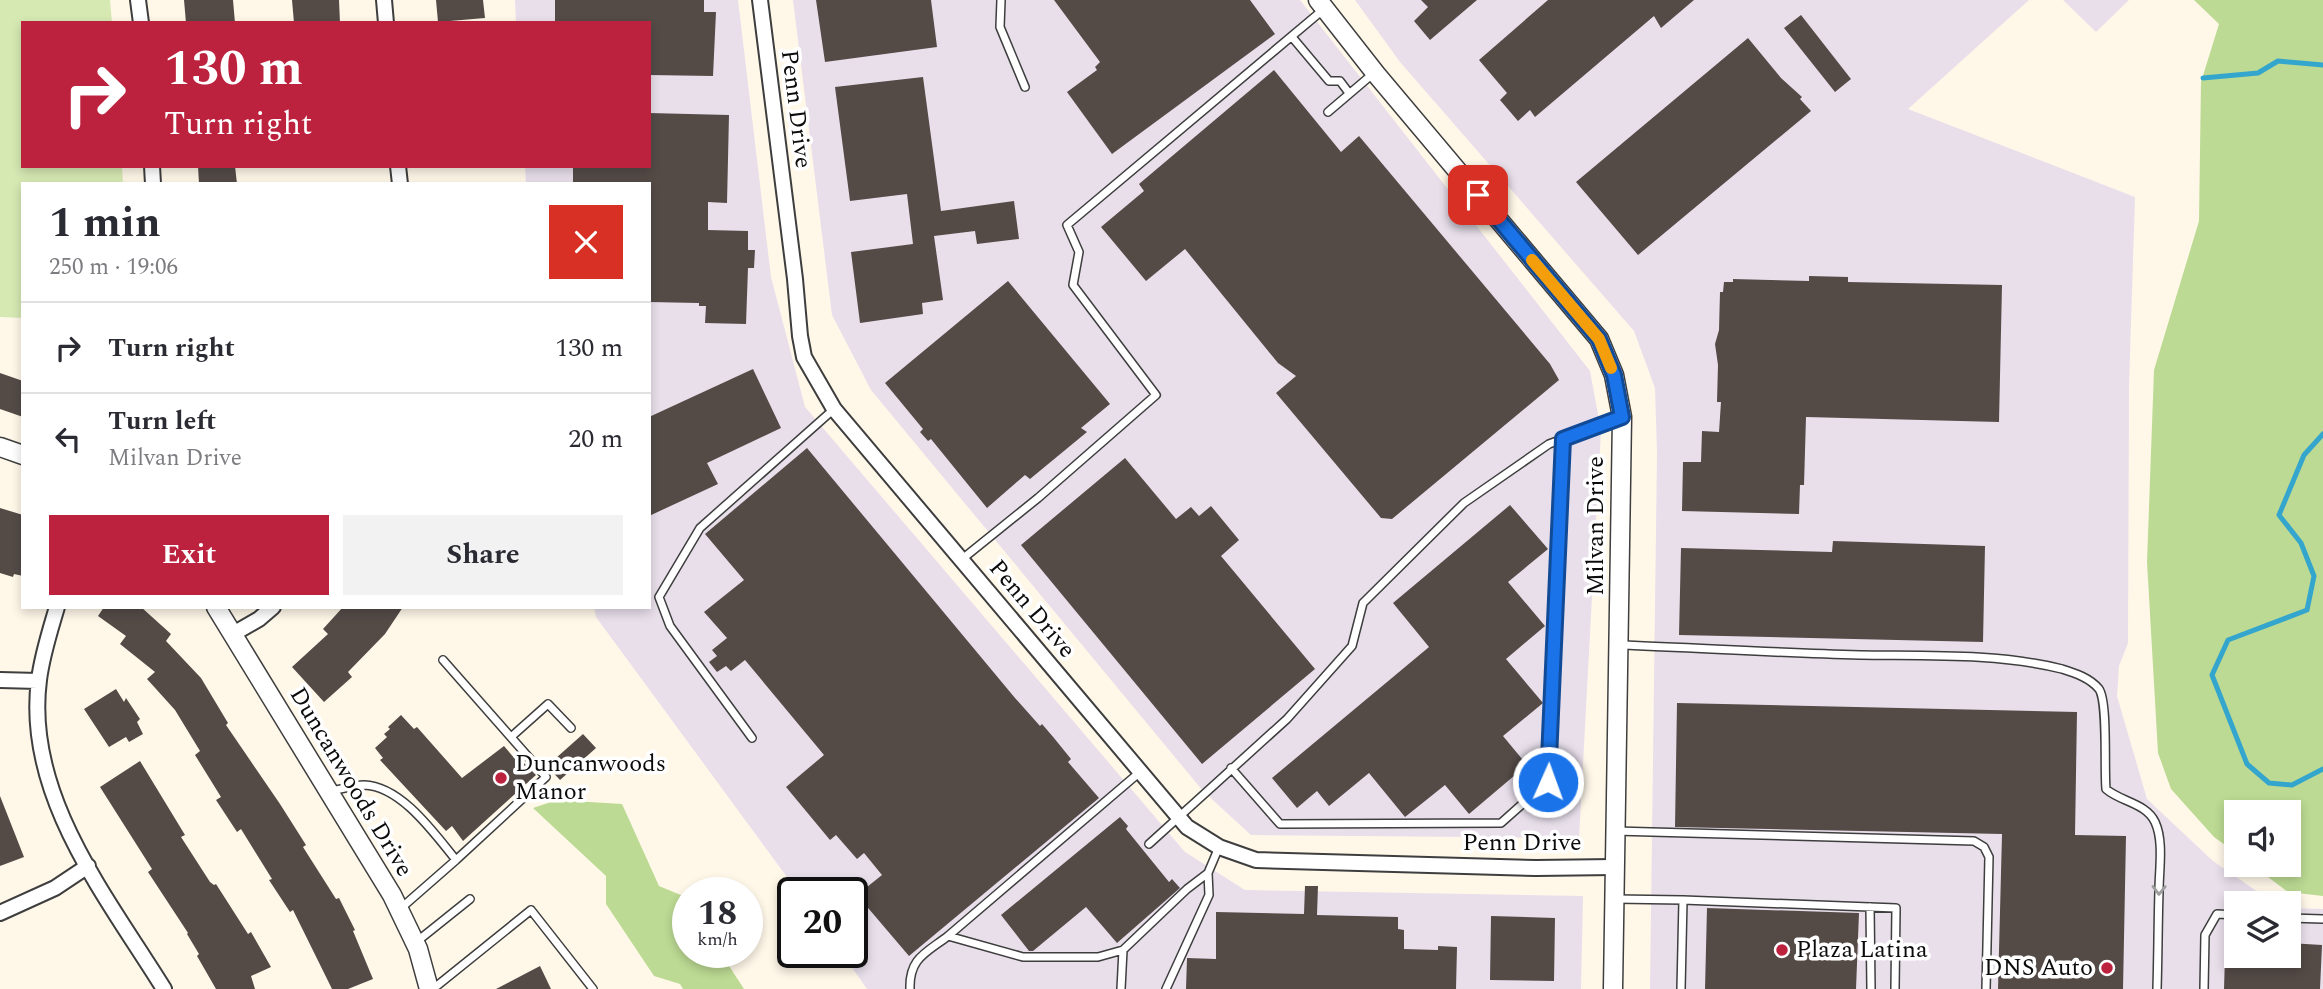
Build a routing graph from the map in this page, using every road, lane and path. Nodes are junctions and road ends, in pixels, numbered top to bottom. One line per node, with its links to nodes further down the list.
1 (138, 0): 6 (street)
2 (384, 0): 7 (street)
3 (760, 0): 13 (street, Penn Drive)
4 (1001, 0): 10 (lane)
5 (1321, 4): 8 (lane); 9 (street, Milvan Drive)
6 (141, 21)
7 (386, 21)
8 (1293, 37): 11 (lane); 18 (lane)
9 (1375, 72): 11 (lane); 14 (street, Milvan Drive)
10 (1025, 87)
11 (1349, 93): 12 (lane)
12 (1328, 112)
13 (834, 409): 18 (street, Penn Drive); 29 (lane)
14 (1622, 417): 15 (lane); 23 (street, Milvan Drive)
15 (1563, 439): 30 (lane); 30 (lane)
16 (0, 447): 17 (street)
17 (21, 454)
18 (961, 560): 31 (street, Penn Drive)
19 (56, 609): 26 (street)
20 (217, 609): 22 (street, Duncanwoods Drive)
21 (271, 609): 22 (street)
22 (233, 634): 32 (street, Duncanwoods Drive)
23 (1620, 645): 34 (street, Milvan Drive); 64 (lane, one-way to 64)
24 (443, 660): 28 (lane)
25 (0, 680): 26 (street)
26 (38, 681): 38 (street)
27 (571, 728): 28 (lane)
28 (511, 737): 37 (lane)
29 (752, 738)
30 (1231, 768): 33 (lane)
31 (1140, 772): 33 (street, Penn Drive); 50 (lane)
32 (329, 792): 37 (lane); 45 (street, Duncanwoods Drive)
33 (1178, 818): 35 (lane); 36 (street, Penn Drive)
34 (1615, 831): 39 (street, Milvan Drive); 63 (lane)
35 (1149, 844)
36 (1219, 847): 39 (street, Penn Drive); 40 (lane)
37 (456, 860): 45 (lane)
38 (88, 866): 46 (street); 53 (street)
39 (1614, 867): 42 (street, Milvan Drive)
40 (1208, 873): 52 (lane); 58 (lane)
41 (470, 899): 51 (lane)
42 (1614, 899): 43 (lane); 59 (street, Milvan Drive)
43 (1683, 900): 44 (lane); 60 (lane)
44 (1870, 907): 61 (lane); 62 (lane)
45 (399, 909): 51 (street, Duncanwoods Drive)
46 (0, 913)
47 (2224, 914): 65 (lane)
48 (2301, 918): 49 (lane)
49 (2323, 919)
50 (948, 936): 52 (lane); 56 (lane)
51 (415, 943): 54 (street, Duncanwoods Drive)
52 (1124, 950): 57 (lane)
53 (164, 989)
54 (431, 989): 55 (lane)
55 (593, 989)
56 (910, 989)
57 (1121, 989)
58 (1166, 989)
59 (1613, 989)
60 (1681, 989)
61 (1871, 989)
62 (1895, 989)
63 (1986, 989)
64 (2157, 989)
65 (2204, 989)

